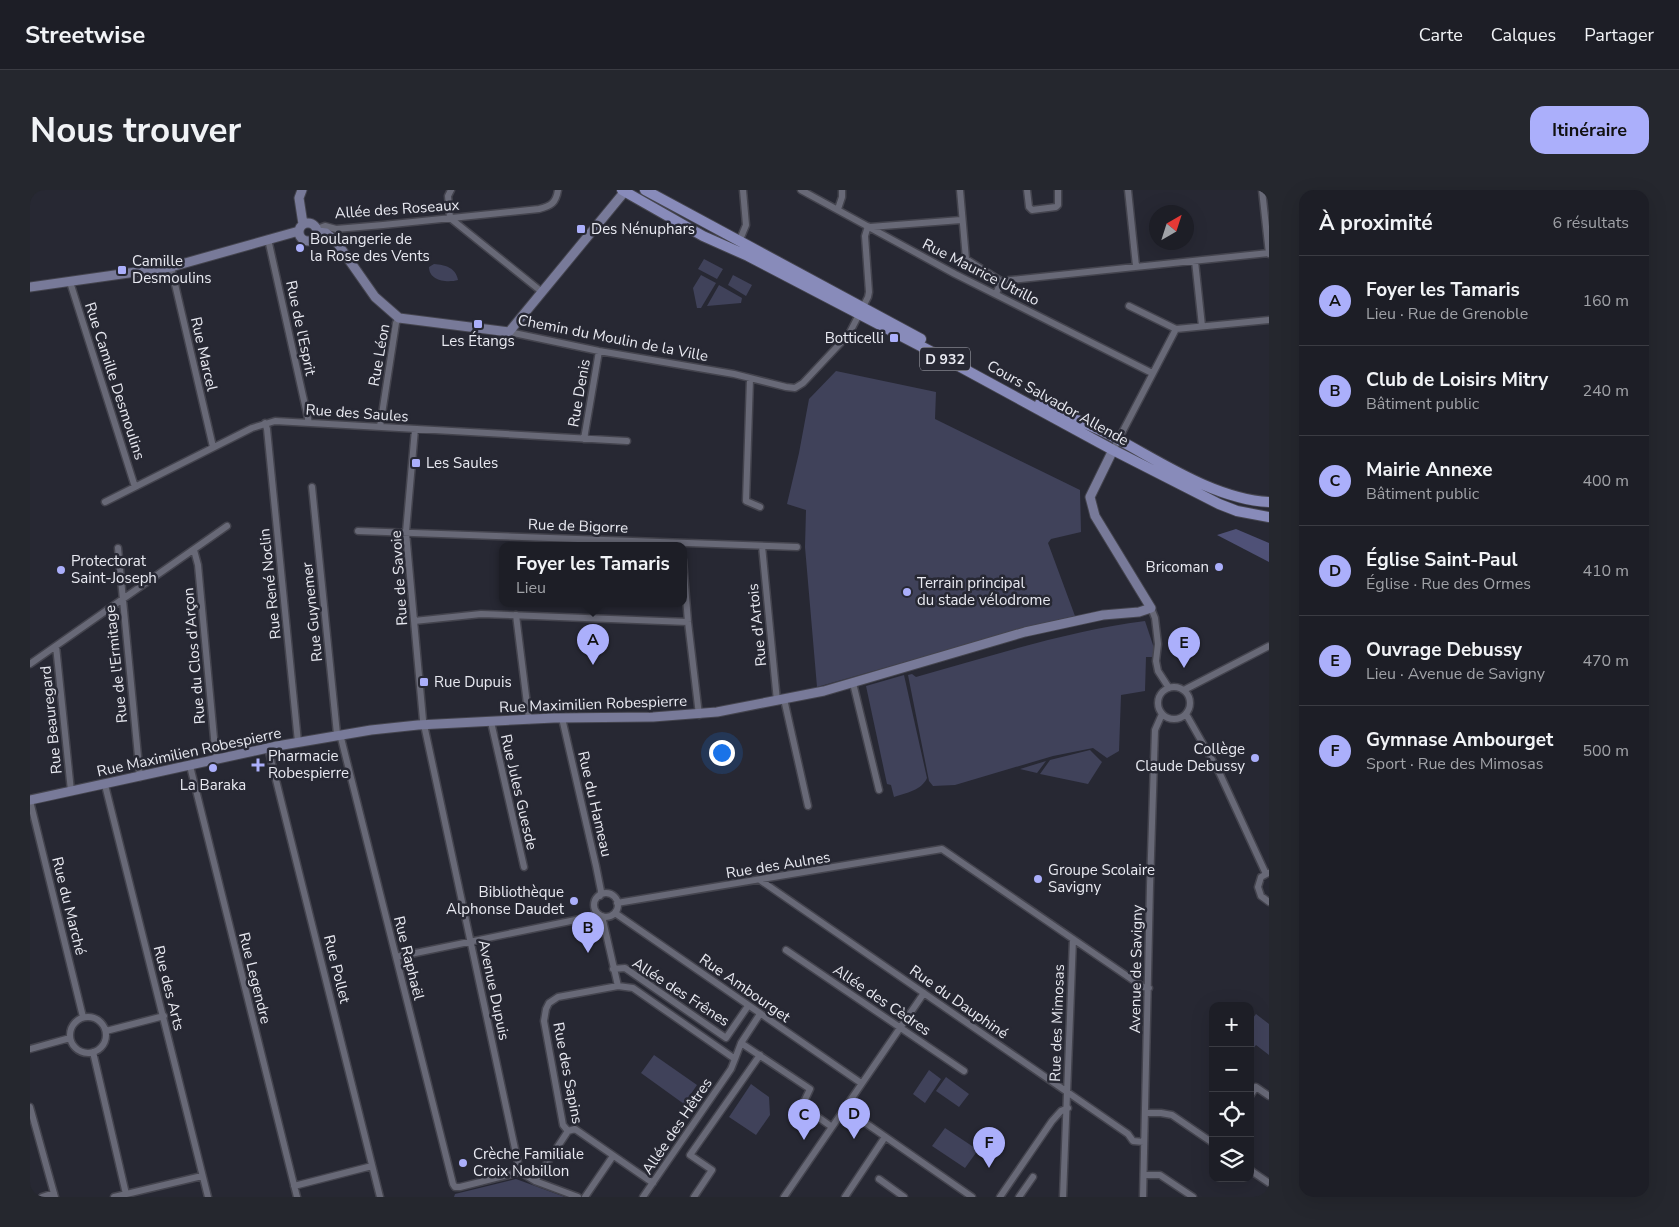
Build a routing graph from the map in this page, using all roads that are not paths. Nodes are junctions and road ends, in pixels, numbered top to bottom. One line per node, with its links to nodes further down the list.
1 (451, 190): 15 (street)
2 (558, 190): 15 (street, Allée des Roseaux)
3 (624, 190): 28 (street); 31 (main road, Cours Salvador Allende / D 932)
4 (645, 190): 20 (main road, Cours Salvador Allende / D 932)
5 (743, 190): 20 (street)
6 (801, 190): 14 (street, Rue Maurice Utrillo)
7 (842, 190): 14 (street)
8 (960, 190): 16 (street)
9 (1027, 190): 10 (street)
10 (1058, 190)
11 (1128, 190): 24 (street)
12 (1262, 190): 21 (street)
13 (301, 194): 18 (street)
14 (838, 209): 17 (street, Rue Maurice Utrillo)
15 (450, 218): 18 (street, Allée des Roseaux); 28 (street)
16 (961, 220): 17 (street); 25 (street)
17 (868, 226): 29 (street, Rue Maurice Utrillo); 31 (street, Chemin du Moulin de la Ville)
18 (309, 231): 19 (street); 32 (street)
19 (268, 239): 23 (street); 40 (street, Rue de l'Esprit)
20 (739, 242): 31 (main road, Cours Salvador Allende / D 932)
21 (1269, 254): 22 (street)
22 (1195, 261): 24 (street); 34 (street)
23 (171, 266): 26 (street); 47 (street, Rue Marcel)
24 (1136, 266): 25 (street)
25 (1001, 281): 29 (street)
26 (70, 282): 27 (street); 49 (street, Rue Camille Desmoulins)
27 (30, 287)
28 (542, 292): 36 (street)
29 (996, 294): 38 (street, Rue Maurice Utrillo)
30 (1129, 306): 35 (street)
31 (860, 311): 39 (street, Chemin du Moulin de la Ville); 45 (main road, Cours Salvador Allende / D 932); 48 (main road, Cours Salvador Allende / D 932)
32 (398, 318): 36 (street, Chemin du Moulin de la Ville); 42 (street, Rue Léon)
33 (1269, 320): 34 (street)
34 (1202, 326): 35 (street)
35 (1176, 329): 38 (street)
36 (509, 332): 37 (street, Chemin du Moulin de la Ville)
37 (599, 351): 39 (street, Chemin du Moulin de la Ville); 44 (street, Rue Denis)
38 (1152, 373): 45 (street)
39 (750, 379): 53 (street)
40 (309, 422): 41 (street, Rue des Saules); 42 (street, Rue des Saules)
41 (265, 423): 47 (street, Rue des Saules); 85 (street, Rue René Noclin)
42 (380, 427): 43 (street, Rue des Saules)
43 (415, 429): 44 (street, Rue des Saules); 57 (street, Rue de Savoie)
44 (584, 439): 46 (street, Rue des Saules)
45 (1118, 440): 48 (street); 52 (main road, Cours Salvador Allende / D 932)
46 (627, 441)
47 (213, 447): 49 (street, Rue des Saules)
48 (1113, 450): 54 (main road, Cours Salvador Allende / D 932); 66 (street)
49 (135, 487): 51 (street, Rue des Saules)
50 (312, 487): 84 (street, Rue Guynemer)
51 (105, 502)
52 (1269, 502)
53 (760, 507)
54 (1269, 517)
55 (227, 526): 63 (street)
56 (358, 531): 57 (street, Rue de Bigorre)
57 (406, 532): 58 (street, Rue de Bigorre); 68 (street, Rue de Savoie)
58 (618, 542)
59 (687, 545): 60 (street, Rue de Bigorre)
60 (762, 546): 61 (street, Rue de Bigorre); 76 (street, Rue d'Artois)
61 (797, 547)
62 (118, 548): 64 (street, Rue de l'Ermitage)
63 (194, 550): 64 (street); 87 (street, Rue du Clos d'Arçon)
64 (122, 599): 70 (street); 89 (street, Rue de l'Ermitage)
65 (687, 607): 69 (street)
66 (1151, 608): 73 (street, Rue Maximilien Robespierre); 74 (street)
67 (516, 615): 68 (street); 69 (street); 81 (street)
68 (414, 620): 83 (street, Rue de Savoie)
69 (688, 622): 77 (street)
70 (56, 646): 72 (street); 92 (street, Rue Beauregard)
71 (1269, 646): 75 (street)
72 (30, 664)
73 (853, 683): 76 (street, Rue Maximilien Robespierre); 91 (street)
74 (1169, 688): 75 (street); 78 (street)
75 (1184, 690): 79 (street)
76 (781, 700): 77 (street, Rue Maximilien Robespierre); 94 (street, Rue d'Artois)
77 (699, 714): 80 (street, Rue Maximilien Robespierre)
78 (1162, 714): 79 (street); 109 (street, Avenue de Savigny)
79 (1186, 714): 96 (street)
80 (562, 718): 81 (street, Rue Maximilien Robespierre); 98 (street, Rue du Hameau)
81 (529, 720): 82 (street, Rue Maximilien Robespierre)
82 (491, 722): 83 (street, Rue Maximilien Robespierre); 95 (street, Rue Jules Guesde)
83 (424, 725): 84 (street, Rue Maximilien Robespierre); 104 (street, Avenue Dupuis)
84 (339, 734): 85 (street, Rue Maximilien Robespierre); 106 (street, Rue Raphaël)
85 (298, 742): 86 (street, Rue Maximilien Robespierre)
86 (268, 748): 87 (street, Rue Maximilien Robespierre); 138 (street, Rue Pollet)
87 (216, 760): 88 (street, Rue Maximilien Robespierre)
88 (190, 766): 89 (street, Rue Maximilien Robespierre); 148 (street, Rue Legendre)
89 (140, 776): 90 (street, Rue Maximilien Robespierre)
90 (105, 785): 92 (street, Rue Maximilien Robespierre); 113 (street, Rue des Arts)
91 (879, 790)
92 (71, 791): 93 (street, Rue Maximilien Robespierre)
93 (30, 800): 114 (street, Rue du Marché)
94 (808, 806)
95 (524, 867)
96 (1267, 873): 99 (street)
97 (760, 880): 100 (street, Rue des Aulnes); 103 (street, Rue des Aulnes); 110 (street, Rue du Dauphiné)
98 (600, 896): 100 (street); 102 (street)
99 (1269, 902)
100 (617, 903): 101 (street)
101 (615, 913): 102 (street); 111 (street, Rue Ambourget)
102 (600, 915): 104 (street); 107 (street)
103 (1073, 939): 109 (street); 125 (street, Rue des Mimosas)
104 (470, 942): 106 (street); 139 (street, Avenue Dupuis)
105 (786, 950): 115 (street, Allée des Cèdres)
106 (396, 957): 139 (street, Rue Raphaël)
107 (613, 969): 108 (street); 111 (street, Allée des Frênes)
108 (618, 986): 122 (street); 133 (street, Rue des Sapins)
109 (1148, 988): 131 (street, Avenue de Savigny)
110 (924, 993): 115 (street); 125 (street, Rue du Dauphiné)
111 (748, 1006): 112 (street, Rue Ambourget)
112 (760, 1014): 118 (street, Allée des Hêtres); 124 (street, Rue Ambourget)
113 (164, 1016): 116 (street); 142 (street, Rue des Arts)
114 (83, 1017): 116 (street); 117 (street)
115 (900, 1027): 123 (street, Allée des Cèdres); 124 (street)
116 (106, 1032): 120 (street)
117 (70, 1038): 119 (street); 120 (street)
118 (741, 1043): 121 (street); 122 (street, Allée des Hêtres)
119 (30, 1049)
120 (93, 1052): 149 (street)
121 (760, 1055): 132 (street); 159 (street)
122 (735, 1059): 146 (street, Allée des Hêtres)
123 (964, 1070)
124 (860, 1084): 128 (street)
125 (1068, 1092): 129 (street, Rue des Mimosas); 136 (street, Rue du Dauphiné)
126 (1253, 1092): 127 (street)
127 (1269, 1096)
128 (844, 1108): 132 (street); 134 (street)
129 (1068, 1108): 164 (street); 166 (street, Rue des Mimosas)
130 (30, 1109): 150 (street)
131 (1145, 1112): 135 (street); 136 (street, Avenue de Savigny)
132 (832, 1126): 160 (street)
133 (568, 1131): 137 (street); 145 (street, Rue des Sapins)
134 (885, 1137): 161 (street); 163 (street)
135 (1209, 1141)
136 (1144, 1142): 141 (street, Avenue de Savigny)
137 (613, 1156): 146 (street); 157 (street)
138 (372, 1166): 148 (street); 155 (street, Rue Pollet)
139 (520, 1172): 145 (street)
140 (1254, 1173): 147 (street)
141 (1144, 1175): 167 (street, Avenue de Savigny); 168 (street)
142 (202, 1176): 149 (street); 153 (street, Rue des Arts)
143 (1033, 1177): 165 (street)
144 (879, 1180): 162 (street)
145 (535, 1181): 156 (street)
146 (653, 1183): 158 (street, Allée des Hêtres)
147 (1269, 1183)
148 (294, 1186): 154 (street, Rue Legendre)
149 (126, 1194): 152 (street)
150 (54, 1195): 151 (street)
151 (42, 1197)
152 (114, 1197)
153 (208, 1197)
154 (297, 1197)
155 (380, 1197)
156 (578, 1197)
157 (585, 1197)
158 (643, 1197)
159 (694, 1197)
160 (784, 1197)
161 (846, 1197)
162 (904, 1197)
163 (972, 1197)
164 (1000, 1197)
165 (1019, 1197)
166 (1063, 1197)
167 (1143, 1197)
168 (1192, 1197)

